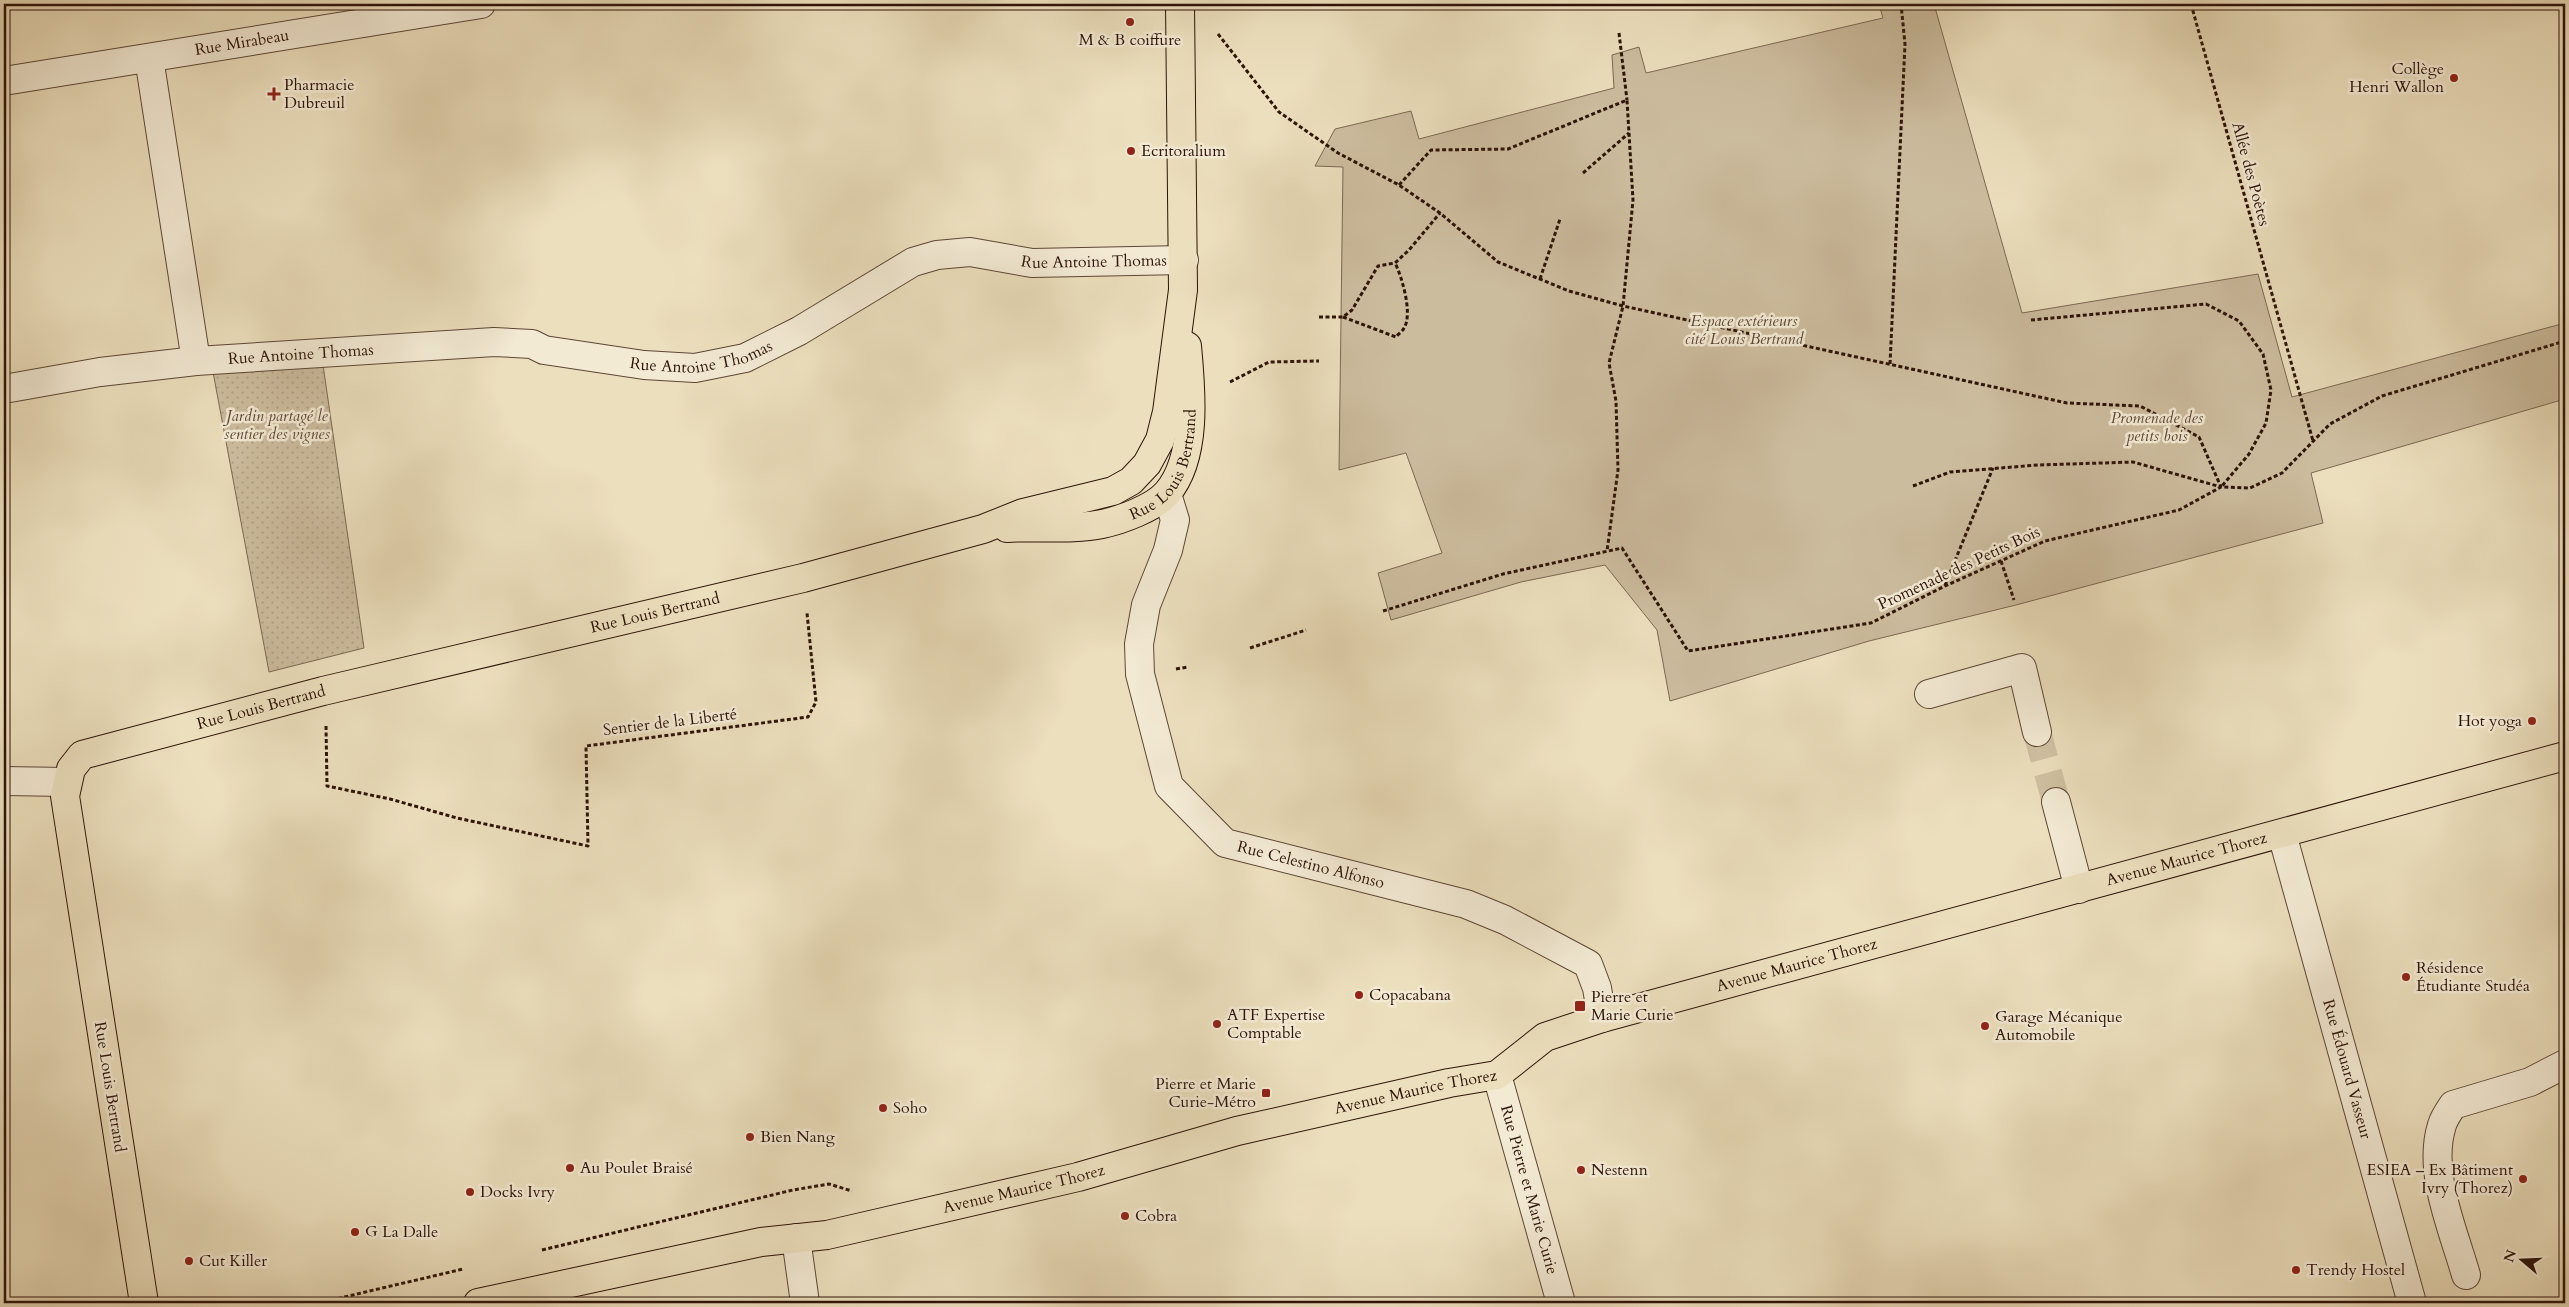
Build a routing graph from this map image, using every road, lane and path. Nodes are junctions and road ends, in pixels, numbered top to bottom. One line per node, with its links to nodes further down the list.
1 (481, 4): 7 (street, Rue Mirabeau)
2 (1180, 4): 15 (main road, Rue Louis Bertrand)
3 (1901, 4): 26 (path)
4 (2191, 4): 29 (path, Allée des Poètes)
5 (1619, 33): 9 (path)
6 (1218, 34): 12 (path)
7 (149, 58): 8 (street, Rue Mirabeau); 24 (street)
8 (4, 81)
9 (1627, 100): 10 (path); 12 (path)
10 (1629, 133): 11 (path); 19 (path)
11 (1583, 174)
12 (1399, 185): 13 (path)
13 (1440, 213): 16 (path); 17 (path)
14 (1560, 219): 17 (path)
15 (1184, 260): 18 (main road, Rue Louis Bertrand); 24 (street, Rue Antoine Thomas)
16 (1394, 263): 21 (path); 21 (path)
17 (1540, 279): 19 (path)
18 (1183, 290): 33 (main road, Rue Louis Bertrand); 34 (main road, Rue Louis Bertrand)
19 (1623, 306): 26 (path); 35 (path)
20 (1319, 317): 21 (path)
21 (1343, 318)
22 (2030, 320): 32 (path)
23 (2565, 341): 29 (path)
24 (196, 361): 28 (street, Rue Antoine Thomas)
25 (1319, 361): 27 (path)
26 (1890, 364): 32 (path)
27 (1230, 382)
28 (4, 388)
29 (2313, 441): 32 (path)
30 (1993, 468): 31 (path); 32 (path); 38 (path)
31 (1913, 486)
32 (2221, 487): 36 (path, Promenade des Petits Bois)
33 (1166, 494): 34 (main road, Rue Louis Bertrand); 52 (street, Rue Celestino Alfonso)
34 (984, 529): 37 (main road, Rue Louis Bertrand)
35 (1607, 551): 38 (path, Promenade des Petits Bois); 40 (path, Promenade des Petits Bois)
36 (2001, 561): 38 (path, Promenade des Petits Bois); 39 (path)
37 (803, 578): 43 (main road, Rue Louis Bertrand); 43 (path, Sentier de la Liberté)
38 (1945, 586)
39 (2014, 600)
40 (1383, 611)
41 (1306, 630): 42 (path)
42 (1250, 648)
43 (323, 691): 48 (main road, Rue Louis Bertrand)
44 (1928, 694): 45 (street)
45 (2037, 732)
46 (2565, 756): 50 (main road, Avenue Maurice Thorez)
47 (4, 781): 48 (street)
48 (67, 782): 60 (main road, Rue Louis Bertrand)
49 (2056, 802): 51 (street)
50 (2282, 834): 51 (main road, Avenue Maurice Thorez); 65 (street, Rue Édouard Vasseur)
51 (2079, 889): 52 (main road, Avenue Maurice Thorez)
52 (1602, 1018): 54 (main road, Avenue Maurice Thorez)
53 (2565, 1064): 59 (street)
54 (1497, 1075): 56 (main road, Avenue Maurice Thorez); 64 (street, Rue Pierre et Marie Curie)
55 (854, 1192): 57 (path)
56 (796, 1238): 62 (main road, Avenue Maurice Thorez); 63 (street)
57 (537, 1251)
58 (470, 1267): 61 (path)
59 (2466, 1275)
60 (144, 1303)
61 (319, 1303)
62 (478, 1303)
63 (805, 1303)
64 (1561, 1303)
65 (2412, 1303)

